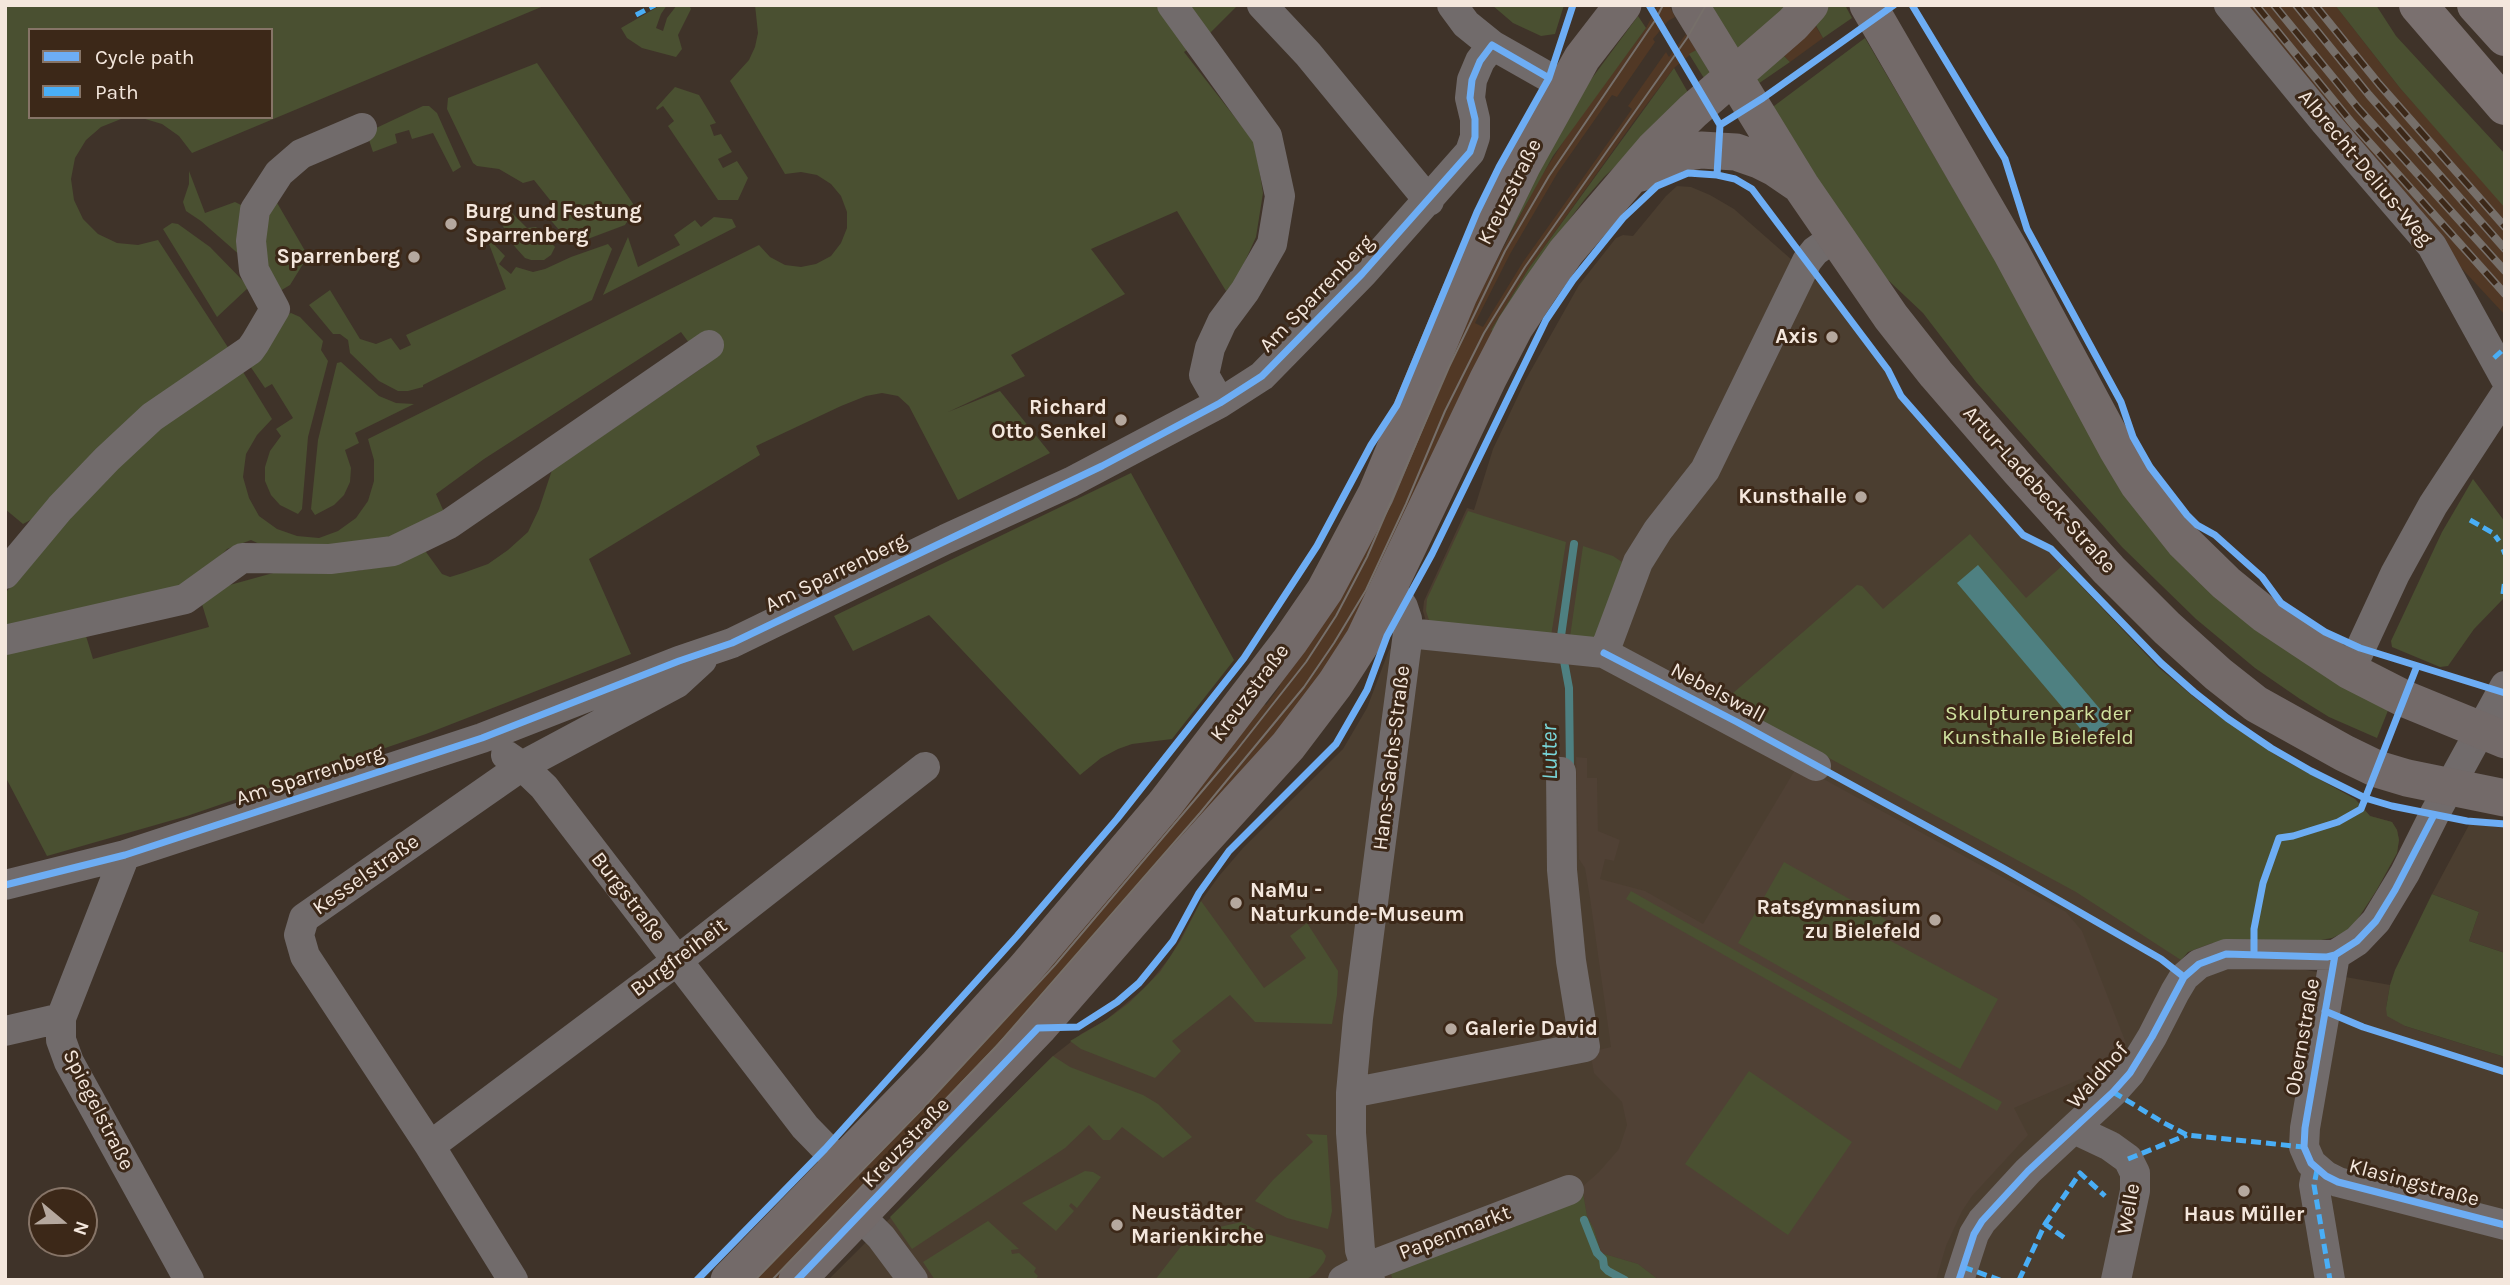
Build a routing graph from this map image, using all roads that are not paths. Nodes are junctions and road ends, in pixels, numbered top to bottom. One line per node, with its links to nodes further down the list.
1 (1172, 5): 25 (street)
2 (1262, 5): 20 (street)
3 (1452, 5): 13 (street)
4 (1595, 5): 14 (main road)
5 (1623, 5): 14 (main road, Kreuzstraße)
6 (1689, 5): 15 (main road, Artur-Ladebeck-Straße)
7 (1810, 5): 15 (main road, Kreuzstraße)
8 (2229, 5): 23 (street, Albrecht-Delius-Weg)
9 (2418, 5): 16 (highway)
10 (2476, 5): 12 (highway)
11 (1872, 12): 32 (main road)
12 (2505, 37)
13 (1492, 45): 14 (street); 20 (street, Am Sparrenberg)
14 (1574, 73): 51 (main road, Kreuzstraße)
15 (1732, 76): 18 (main road, Artur-Ladebeck-Straße); 19 (main road, Kreuzstraße)
16 (2505, 106)
17 (362, 128): 26 (street)
18 (1801, 186): 19 (main road); 21 (main road, Artur-Ladebeck-Straße)
19 (1620, 188): 27 (main road, Kreuzstraße)
20 (1429, 201): 25 (street, Am Sparrenberg)
21 (1835, 237): 31 (street); 40 (main road, Artur-Ladebeck-Straße)
22 (709, 345): 29 (street)
23 (2505, 378)
24 (2505, 395): 32 (street)
25 (1220, 403): 30 (street, Am Sparrenberg)
26 (5, 574)
27 (1390, 586): 28 (street, Hans-Sachs-Straße); 54 (main road, Kreuzstraße)
28 (1408, 633): 31 (street, Nebelswall); 48 (street, Hans-Sachs-Straße)
29 (5, 640)
30 (712, 650): 35 (street, Am Sparrenberg); 36 (street, Kesselstraße)
31 (1604, 653): 37 (street, Nebelswall)
32 (2350, 671): 34 (main road)
33 (2505, 686): 34 (street, Obernstraße)
34 (2492, 735): 40 (street, Obernstraße)
35 (482, 738): 36 (street, Burgstraße); 42 (street, Am Sparrenberg)
36 (522, 766): 45 (street, Burgstraße); 50 (street, Kesselstraße)
37 (1816, 766)
38 (925, 767): 45 (street, Burgfreiheit)
39 (1561, 772): 48 (street)
40 (2450, 786): 41 (main road, Artur-Ladebeck-Straße); 44 (street, Obernstraße)
41 (2505, 798)
42 (125, 855): 43 (street, Am Sparrenberg); 46 (street, Spiegelstraße)
43 (5, 886)
44 (2335, 955): 49 (street, Waldhof); 52 (street, Obernstraße)
45 (678, 960): 50 (street, Burgfreiheit); 51 (street, Burgstraße)
46 (61, 1018): 47 (street); 57 (street, Spiegelstraße)
47 (5, 1031)
48 (1351, 1093): 56 (street, Hans-Sachs-Straße)
49 (2074, 1129): 62 (street, Waldhof); 63 (street, Welle)
50 (429, 1146): 58 (street, Kesselstraße)
51 (842, 1165): 59 (main road, Kreuzstraße)
52 (2317, 1170): 55 (street, Klasingstraße); 64 (street, Obernstraße)
53 (1569, 1190): 56 (street, Papenmarkt)
54 (860, 1216): 60 (main road, Kreuzstraße); 61 (street)
55 (2505, 1225)
56 (1360, 1276)
57 (189, 1280)
58 (513, 1280)
59 (729, 1280)
60 (797, 1280)
61 (913, 1280)
62 (1959, 1280)
63 (2116, 1280)
64 (2330, 1280)

